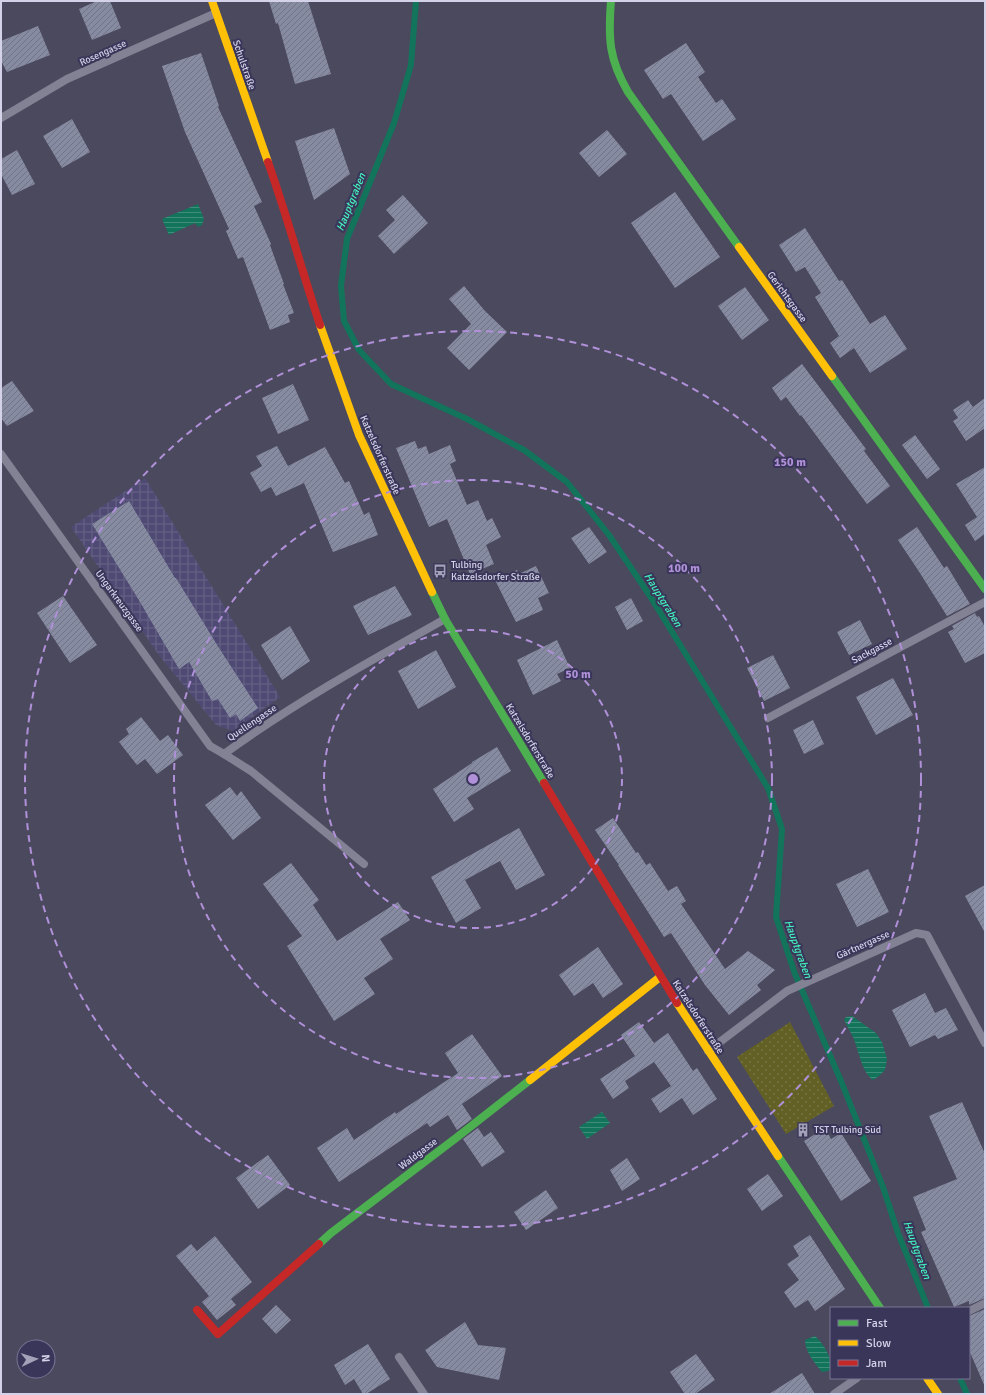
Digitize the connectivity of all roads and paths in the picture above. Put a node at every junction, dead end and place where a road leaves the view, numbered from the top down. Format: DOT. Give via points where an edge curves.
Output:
graph roads {
  1 [pos="212,1"];
  2 [pos="611,1"];
  3 [pos="216,13"];
  4 [pos="1,118"];
  5 [pos="258,136"];
  6 [pos="1,454"];
  7 [pos="985,589"];
  8 [pos="985,602"];
  9 [pos="446,619"];
  10 [pos="768,718"];
  11 [pos="224,754"];
  12 [pos="364,864"];
  13 [pos="660,977"];
  14 [pos="985,1043"];
  15 [pos="708,1051"];
  16 [pos="985,1304"];
  17 [pos="879,1307"];
  18 [pos="197,1310"];
  19 [pos="970,1311"];
  20 [pos="399,1357"];
  21 [pos="856,1379"];
  22 [pos="928,1379"];
  23 [pos="424,1394"];
  24 [pos="834,1394"];
  25 [pos="938,1394"];
  1 -- 3 [label="street, Schulstraße"];
  2 -- 7 [label="street, Gerichtsgasse" via="611,51 617,72 628,92"];
  3 -- 4 [label="street, Rosengasse" via="67,80"];
  3 -- 5 [label="street, Schulstraße"];
  5 -- 9 [label="street, Katzelsdorferstraße" via="282,201 325,341 359,435"];
  6 -- 11 [label="street, Ungarkreuzgasse" via="210,746"];
  8 -- 10 [label="street, Sackgasse"];
  9 -- 11 [label="street, Quellengasse" via="325,687"];
  9 -- 13 [label="street, Katzelsdorferstraße"];
  11 -- 12 [label="street, Quellengasse" via="251,771"];
  13 -- 15 [label="street, Katzelsdorferstraße"];
  13 -- 18 [label="street, Waldgasse" via="456,1138 331,1232 218,1334"];
  14 -- 15 [label="street, Gärtnergasse" via="927,935 916,932 787,991"];
  15 -- 17 [label="street, Katzelsdorferstraße"];
  16 -- 19 [label="street"];
  20 -- 23 [label="street"];
  21 -- 24 [label="street"];
  22 -- 25 [label="street"];
}
